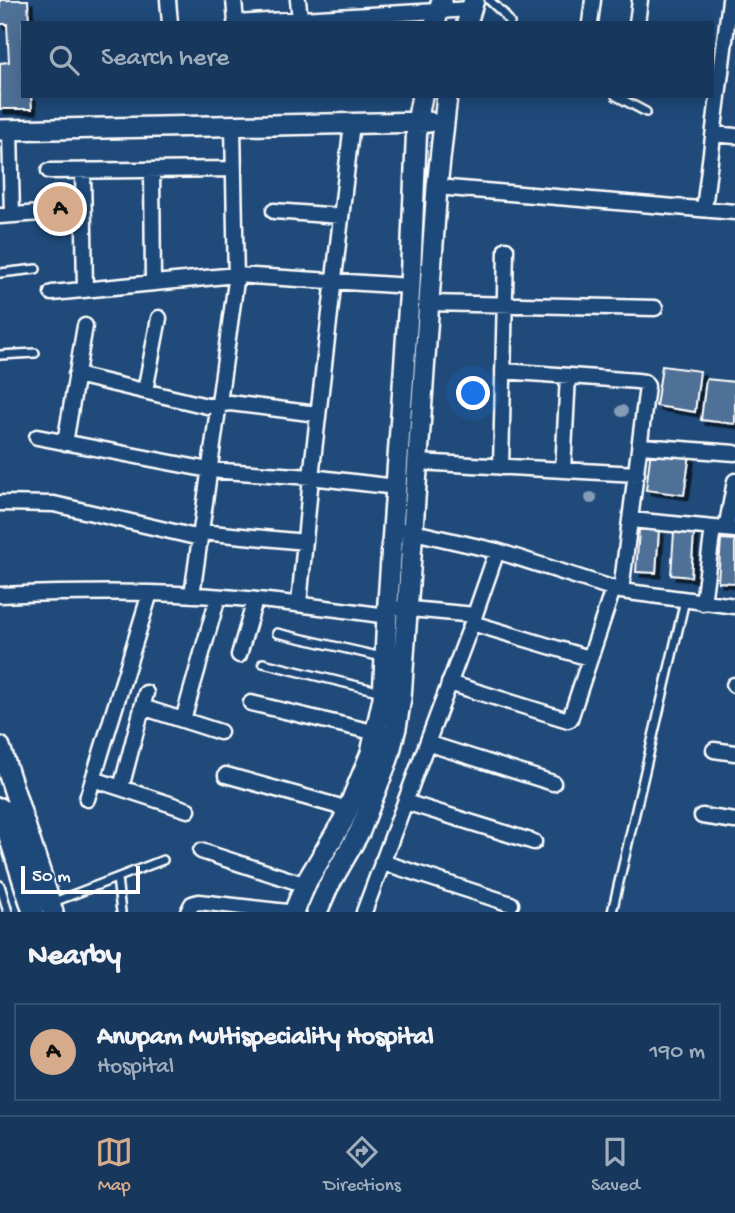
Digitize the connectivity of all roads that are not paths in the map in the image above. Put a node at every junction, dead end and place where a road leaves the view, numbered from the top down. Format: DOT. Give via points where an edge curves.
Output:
graph roads {
  1 [pos="168,0"];
  2 [pos="234,0"];
  3 [pos="298,0"];
  4 [pos="593,0"];
  5 [pos="640,0"];
  6 [pos="730,0"];
  7 [pos="366,8"];
  8 [pos="475,8"];
  9 [pos="439,11"];
  10 [pos="300,19"];
  11 [pos="170,21"];
  12 [pos="236,21"];
  13 [pos="268,21"];
  14 [pos="509,21"];
  15 [pos="590,21"];
  16 [pos="638,21"];
  17 [pos="725,33"];
  18 [pos="422,98"];
  19 [pos="447,98"];
  20 [pos="620,98"];
  21 [pos="646,113"];
  22 [pos="443,121"];
  23 [pos="417,122"];
  24 [pos="352,123"];
  25 [pos="233,126"];
  26 [pos="5,130"];
  27 [pos="714,134"];
  28 [pos="735,136"];
  29 [pos="234,169"];
  30 [pos="152,170"];
  31 [pos="49,171"];
  32 [pos="83,171"];
  33 [pos="437,187"];
  34 [pos="704,209"];
  35 [pos="274,211"];
  36 [pos="735,212"];
  37 [pos="41,213"];
  38 [pos="6,216"];
  39 [pos="340,216"];
  40 [pos="411,243"];
  41 [pos="433,244"];
  42 [pos="506,249"];
  43 [pos="36,269"];
  44 [pos="0,273"];
  45 [pos="236,275"];
  46 [pos="332,281"];
  47 [pos="153,284"];
  48 [pos="410,286"];
  49 [pos="85,290"];
  50 [pos="52,293"];
  51 [pos="429,303"];
  52 [pos="505,305"];
  53 [pos="655,308"];
  54 [pos="159,318"];
  55 [pos="85,326"];
  56 [pos="35,353"];
  57 [pos="0,355"];
  58 [pos="503,371"];
  59 [pos="76,375"];
  60 [pos="568,376"];
  61 [pos="145,391"];
  62 [pos="219,404"];
  63 [pos="317,414"];
  64 [pos="37,437"];
  65 [pos="65,443"];
  66 [pos="641,446"];
  67 [pos="735,453"];
  68 [pos="417,462"];
  69 [pos="501,467"];
  70 [pos="209,470"];
  71 [pos="563,470"];
  72 [pos="637,474"];
  73 [pos="310,477"];
  74 [pos="735,481"];
  75 [pos="396,487"];
  76 [pos="0,503"];
  77 [pos="631,520"];
  78 [pos="403,529"];
  79 [pos="725,529"];
  80 [pos="200,535"];
  81 [pos="305,542"];
  82 [pos="497,551"];
  83 [pos="1,590"];
  84 [pos="617,590"];
  85 [pos="150,593"];
  86 [pos="192,595"];
  87 [pos="218,597"];
  88 [pos="255,600"];
  89 [pos="685,600"];
  90 [pos="703,603"];
  91 [pos="299,604"];
  92 [pos="735,606"];
  93 [pos="394,610"];
  94 [pos="473,619"];
  95 [pos="277,632"];
  96 [pos="239,655"];
  97 [pos="386,658"];
  98 [pos="590,659"];
  99 [pos="263,663"];
  100 [pos="449,683"];
  101 [pos="384,692"];
  102 [pos="251,703"];
  103 [pos="183,720"];
  104 [pos="220,732"];
  105 [pos="377,733"];
  106 [pos="427,743"];
  107 [pos="0,747"];
  108 [pos="714,750"];
  109 [pos="735,753"];
  110 [pos="226,775"];
  111 [pos="93,779"];
  112 [pos="552,783"];
  113 [pos="121,788"];
  114 [pos="87,799"];
  115 [pos="405,802"];
  116 [pos="0,808"];
  117 [pos="348,808"];
  118 [pos="188,810"];
  119 [pos="702,816"];
  120 [pos="735,821"];
  121 [pos="534,842"];
  122 [pos="201,851"];
  123 [pos="163,860"];
  124 [pos="383,862"];
  125 [pos="117,878"];
  126 [pos="0,885"];
  127 [pos="306,885"];
  128 [pos="511,904"];
  129 [pos="46,909"];
  130 [pos="8,912"];
  131 [pos="121,912"];
  132 [pos="188,912"];
  133 [pos="287,912"];
  134 [pos="294,912"];
  135 [pos="317,912"];
  136 [pos="364,912"];
  137 [pos="612,912"];
  1 -- 11 [label="street"];
  2 -- 12 [label="street"];
  3 -- 10 [label="street"];
  4 -- 15 [label="street"];
  5 -- 16 [label="street"];
  6 -- 17 [label="street"];
  7 -- 9 [label="street"];
  7 -- 10 [label="street"];
  8 -- 9 [label="street"];
  8 -- 14 [label="lane" via="503,13"];
  10 -- 13 [label="street"];
  17 -- 27 [label="street"];
  18 -- 23 [label="street"];
  19 -- 22 [label="street"];
  20 -- 21 [label="lane"];
  22 -- 23 [label="street"];
  22 -- 33 [label="street"];
  23 -- 24 [label="street"];
  23 -- 40 [label="street"];
  24 -- 25 [label="street"];
  24 -- 39 [label="street"];
  25 -- 26 [label="street"];
  25 -- 29 [label="street"];
  26 -- 38 [label="street"];
  27 -- 28 [label="street"];
  27 -- 34 [label="street"];
  29 -- 30 [label="street"];
  29 -- 45 [label="street"];
  30 -- 32 [label="street"];
  30 -- 47 [label="street"];
  31 -- 32 [label="street"];
  32 -- 49 [label="street"];
  33 -- 34 [label="street"];
  33 -- 41 [label="street"];
  34 -- 36 [label="street"];
  35 -- 39 [label="street"];
  37 -- 38 [label="street"];
  39 -- 46 [label="street"];
  40 -- 41 [label="street"];
  40 -- 48 [label="street"];
  41 -- 51 [label="street"];
  42 -- 52 [label="street"];
  43 -- 44 [label="lane"];
  45 -- 46 [label="street"];
  45 -- 47 [label="street"];
  45 -- 62 [label="street"];
  46 -- 48 [label="street"];
  46 -- 63 [label="street"];
  47 -- 49 [label="street"];
  48 -- 75 [label="street"];
  49 -- 50 [label="street"];
  51 -- 52 [label="street"];
  51 -- 68 [label="street"];
  52 -- 53 [label="street"];
  52 -- 58 [label="street"];
  54 -- 61 [label="street"];
  55 -- 59 [label="street"];
  56 -- 57 [label="lane"];
  58 -- 60 [label="street"];
  58 -- 69 [label="street"];
  59 -- 61 [label="street"];
  59 -- 65 [label="street"];
  60 -- 66 [label="street" via="644,382 648,392"];
  60 -- 71 [label="street"];
  61 -- 62 [label="street" via="206,406"];
  62 -- 63 [label="street"];
  62 -- 70 [label="street"];
  63 -- 73 [label="street"];
  64 -- 65 [label="street"];
  65 -- 70 [label="street"];
  66 -- 67 [label="street"];
  66 -- 72 [label="street"];
  68 -- 69 [label="street"];
  68 -- 78 [label="street"];
  69 -- 71 [label="street"];
  70 -- 73 [label="street"];
  70 -- 80 [label="street"];
  71 -- 72 [label="street"];
  72 -- 77 [label="street"];
  73 -- 75 [label="street"];
  73 -- 81 [label="street"];
  74 -- 79 [label="street"];
  75 -- 78 [label="street"];
  76 -- 80 [label="street" via="54,504"];
  77 -- 79 [label="street"];
  77 -- 84 [label="street"];
  78 -- 82 [label="street"];
  78 -- 93 [label="street"];
  79 -- 90 [label="street"];
  80 -- 81 [label="street"];
  80 -- 86 [label="street"];
  81 -- 91 [label="street"];
  82 -- 84 [label="street"];
  82 -- 94 [label="street"];
  83 -- 85 [label="street"];
  84 -- 89 [label="street"];
  84 -- 98 [label="street"];
  85 -- 86 [label="street"];
  85 -- 111 [label="street"];
  86 -- 87 [label="street"];
  87 -- 88 [label="street"];
  87 -- 103 [label="street"];
  88 -- 91 [label="street"];
  88 -- 96 [label="street"];
  89 -- 90 [label="street"];
  89 -- 137 [label="lane"];
  90 -- 92 [label="street"];
  91 -- 93 [label="street"];
  93 -- 94 [label="street"];
  93 -- 97 [label="street"];
  93 -- 135 [label="street" via="401,698 396,728 360,831"];
  94 -- 98 [label="street"];
  94 -- 100 [label="street"];
  95 -- 97 [label="lane"];
  97 -- 101 [label="street"];
  98 -- 100 [label="street" via="568,720"];
  99 -- 101 [label="lane"];
  100 -- 106 [label="street"];
  101 -- 105 [label="street"];
  102 -- 105 [label="street"];
  103 -- 104 [label="street"];
  103 -- 113 [label="street" via="144,700"];
  105 -- 117 [label="street"];
  106 -- 112 [label="street"];
  106 -- 115 [label="street"];
  107 -- 129 [label="street"];
  108 -- 109 [label="street"];
  110 -- 117 [label="street"];
  111 -- 113 [label="street"];
  111 -- 114 [label="street"];
  113 -- 118 [label="street"];
  115 -- 121 [label="street"];
  115 -- 124 [label="street"];
  116 -- 129 [label="street"];
  117 -- 127 [label="street"];
  119 -- 120 [label="street"];
  122 -- 127 [label="street"];
  123 -- 125 [label="lane"];
  124 -- 128 [label="street"];
  124 -- 136 [label="street"];
  125 -- 129 [label="lane"];
  125 -- 131 [label="lane"];
  126 -- 130 [label="lane"];
  127 -- 134 [label="street"];
  132 -- 133 [label="street" via="199,902"];
}
